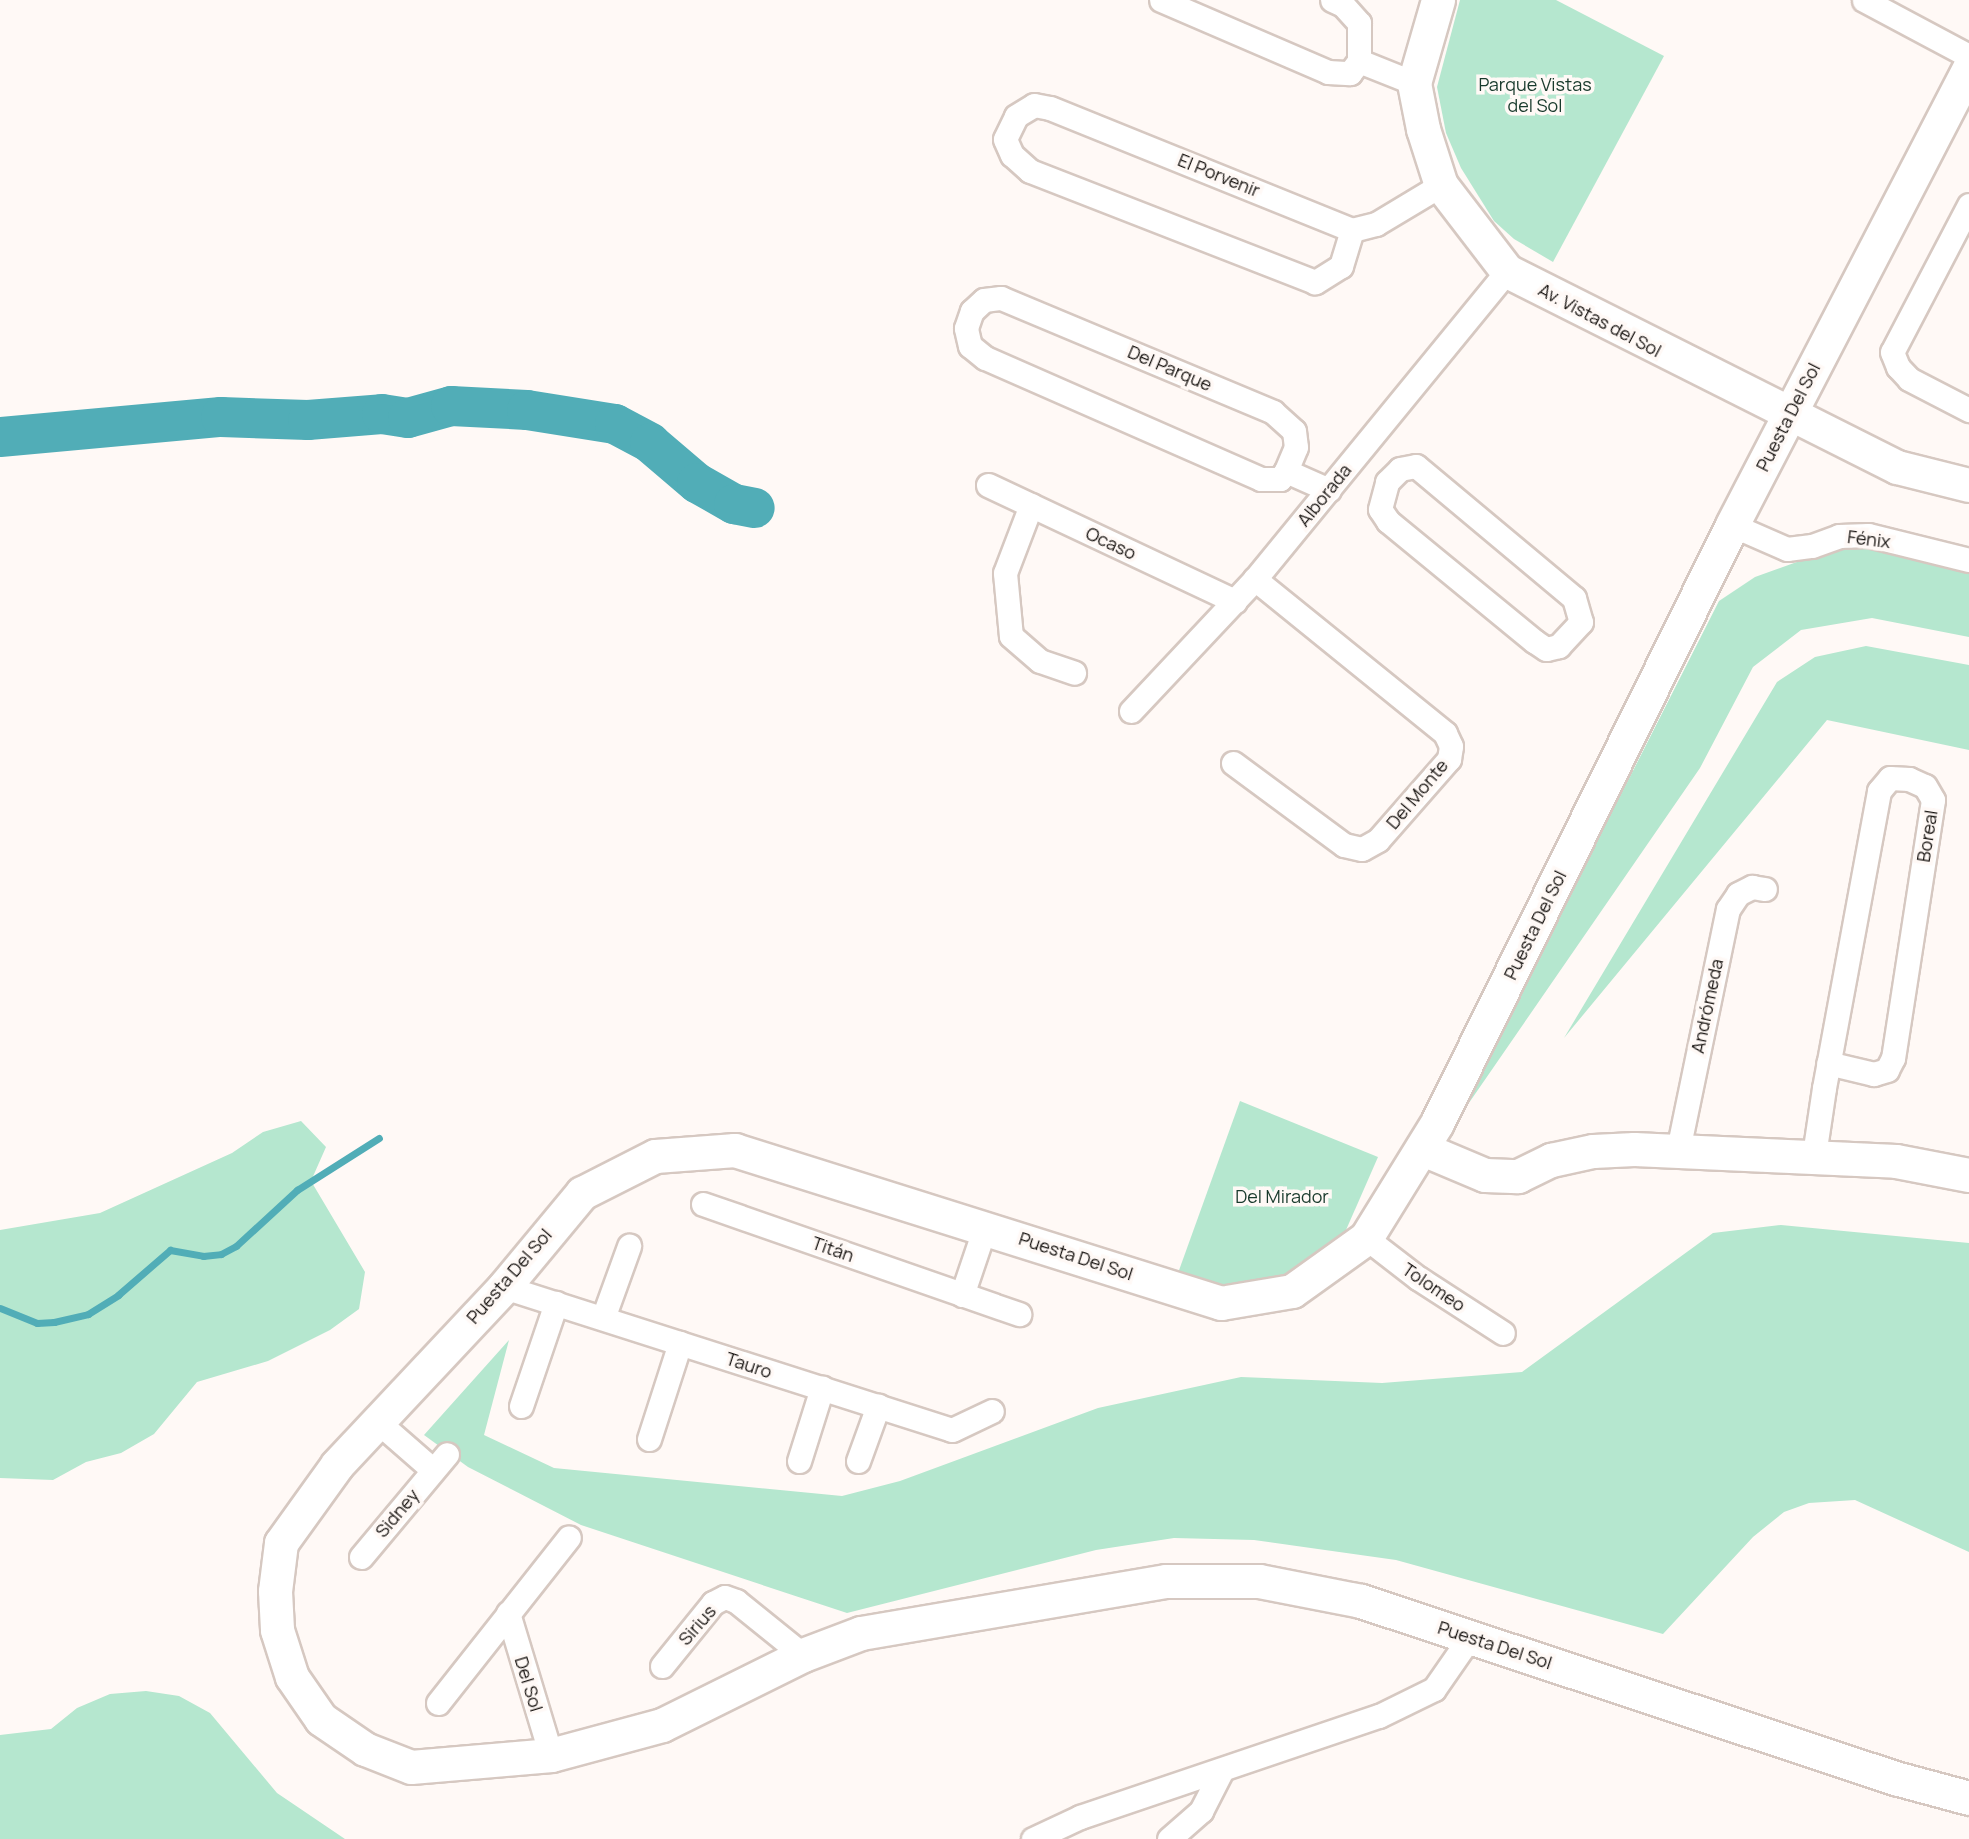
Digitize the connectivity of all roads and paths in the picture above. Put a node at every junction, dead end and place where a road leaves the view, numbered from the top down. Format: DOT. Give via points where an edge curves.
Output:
graph roads {
  1 [pos="1161,0"];
  2 [pos="1332,0"];
  3 [pos="1438,0"];
  4 [pos="1864,0"];
  5 [pos="1890,6"];
  6 [pos="1969,55"];
  7 [pos="1359,61"];
  8 [pos="1414,83"];
  9 [pos="1965,85"];
  10 [pos="1441,185"];
  11 [pos="1969,205"];
  12 [pos="1352,230"];
  13 [pos="1507,271"];
  14 [pos="1969,410"];
  15 [pos="1788,415"];
  16 [pos="1356,456"];
  17 [pos="1286,471"];
  18 [pos="1387,482"];
  19 [pos="988,485"];
  20 [pos="1969,485"];
  21 [pos="1329,490"];
  22 [pos="1031,505"];
  23 [pos="1732,525"];
  24 [pos="1969,560"];
  25 [pos="1255,579"];
  26 [pos="1235,601"];
  27 [pos="1074,673"];
  28 [pos="1130,711"];
  29 [pos="1233,763"];
  30 [pos="1765,889"];
  31 [pos="1828,1063"];
  32 [pos="1423,1149"];
  33 [pos="1678,1150"];
  34 [pos="1814,1155"];
  35 [pos="1969,1175"];
  36 [pos="703,1204"];
  37 [pos="985,1227"];
  38 [pos="1366,1238"];
  39 [pos="629,1246"];
  40 [pos="504,1287"];
  41 [pos="962,1294"];
  42 [pos="556,1303"];
  43 [pos="1019,1314"];
  44 [pos="603,1318"];
  45 [pos="1503,1334"];
  46 [pos="680,1343"];
  47 [pos="822,1388"];
  48 [pos="521,1406"];
  49 [pos="878,1406"];
  50 [pos="992,1411"];
  51 [pos="378,1422"];
  52 [pos="649,1438"];
  53 [pos="799,1461"];
  54 [pos="858,1461"];
  55 [pos="569,1536"];
  56 [pos="361,1556"];
  57 [pos="508,1614"];
  58 [pos="1470,1637"];
  59 [pos="803,1655"];
  60 [pos="662,1666"];
  61 [pos="438,1703"];
  62 [pos="551,1755"];
  63 [pos="1222,1770"];
  64 [pos="1969,1798"];
  65 [pos="1033,1839"];
  66 [pos="1169,1839"];
  1 -- 7 [label="street" via="1328,72 1350,73"];
  2 -- 7 [label="street" via="1359,23"];
  3 -- 8 [label="street"];
  4 -- 5 [label="street"];
  5 -- 6 [label="street"];
  7 -- 8 [label="street"];
  8 -- 10 [label="street, Av. Vistas del Sol"];
  9 -- 15 [label="street, Puesta Del Sol"];
  10 -- 12 [label="street" via="1376,224"];
  10 -- 13 [label="street, Av. Vistas del Sol"];
  11 -- 14 [label="street" via="1892,352 1909,379"];
  12 -- 12 [label="street, El Porvenir" via="1050,108 1034,105 1016,116 1005,139 1012,155 1030,171 1315,282 1340,266"];
  13 -- 15 [label="street, Av. Vistas del Sol"];
  13 -- 16 [label="street, Alborada"];
  15 -- 20 [label="street, Av. Vistas del Sol" via="1897,467"];
  15 -- 23 [label="street, Puesta Del Sol"];
  16 -- 18 [label="street"];
  16 -- 21 [label="street, Alborada"];
  17 -- 17 [label="street, Del Parque" via="1280,479 1261,479 985,358 970,346 965,328 972,311 984,300 1001,298 1273,412 1294,431 1296,447"];
  17 -- 21 [label="street"];
  18 -- 18 [label="street" via="1380,509 1388,521 1546,649 1559,646 1581,622 1574,598 1430,474 1416,466 1400,469"];
  19 -- 22 [label="street, Ocaso"];
  21 -- 25 [label="street, Alborada"];
  22 -- 26 [label="street, Ocaso"];
  22 -- 27 [label="street" via="1005,573 1011,636 1040,661"];
  23 -- 24 [label="street, Fénix" via="1787,549 1839,536 1868,535"];
  23 -- 32 [label="street, Puesta Del Sol"];
  25 -- 26 [label="street, Alborada"];
  25 -- 29 [label="street, Del Monte" via="1446,733 1451,746 1449,759 1432,779 1378,840 1362,849 1344,845"];
  26 -- 28 [label="street, Alborada"];
  30 -- 33 [label="street, Andrómeda" via="1752,887 1738,894 1728,909"];
  31 -- 31 [label="street, Boreal" via="1879,791 1890,778 1909,779 1925,786 1933,800 1893,1058 1887,1070 1874,1074"];
  31 -- 34 [label="street, Boreal"];
  32 -- 33 [label="street" via="1485,1175 1517,1176 1551,1160 1593,1150"];
  32 -- 38 [label="street, Puesta Del Sol"];
  33 -- 34 [label="street"];
  34 -- 35 [label="street" via="1895,1161"];
  36 -- 41 [label="street, Titán"];
  37 -- 38 [label="street, Puesta Del Sol" via="1221,1303 1292,1291"];
  37 -- 40 [label="street, Puesta Del Sol" via="735,1150 655,1156 582,1193"];
  37 -- 41 [label="street"];
  38 -- 45 [label="street, Tolomeo"];
  39 -- 44 [label="street"];
  40 -- 42 [label="street, Tauro"];
  40 -- 51 [label="street, Puesta Del Sol"];
  41 -- 43 [label="street, Titán"];
  42 -- 44 [label="street, Tauro"];
  42 -- 48 [label="street"];
  44 -- 46 [label="street, Tauro"];
  46 -- 47 [label="street, Tauro"];
  46 -- 52 [label="street"];
  47 -- 49 [label="street, Tauro"];
  47 -- 53 [label="street"];
  49 -- 50 [label="street, Tauro" via="952,1430"];
  49 -- 54 [label="street"];
  51 -- 56 [label="street, Sidney" via="440,1462"];
  51 -- 62 [label="street, Puesta Del Sol" via="337,1465 281,1543 275,1591 277,1630 292,1677 321,1719 365,1749 411,1766"];
  55 -- 57 [label="street"];
  57 -- 61 [label="street"];
  57 -- 62 [label="street, Del Sol"];
  58 -- 59 [label="street, Puesta Del Sol" via="1362,1601 1259,1581 1166,1581 861,1633"];
  58 -- 63 [label="street" via="1434,1689 1379,1716"];
  58 -- 64 [label="street, Puesta Del Sol" via="1895,1778"];
  59 -- 60 [label="street, Sirius" via="725,1597 713,1603"];
  59 -- 62 [label="street, Puesta Del Sol" via="662,1725"];
  63 -- 65 [label="street" via="1080,1817"];
  63 -- 66 [label="street" via="1201,1811"];
}
